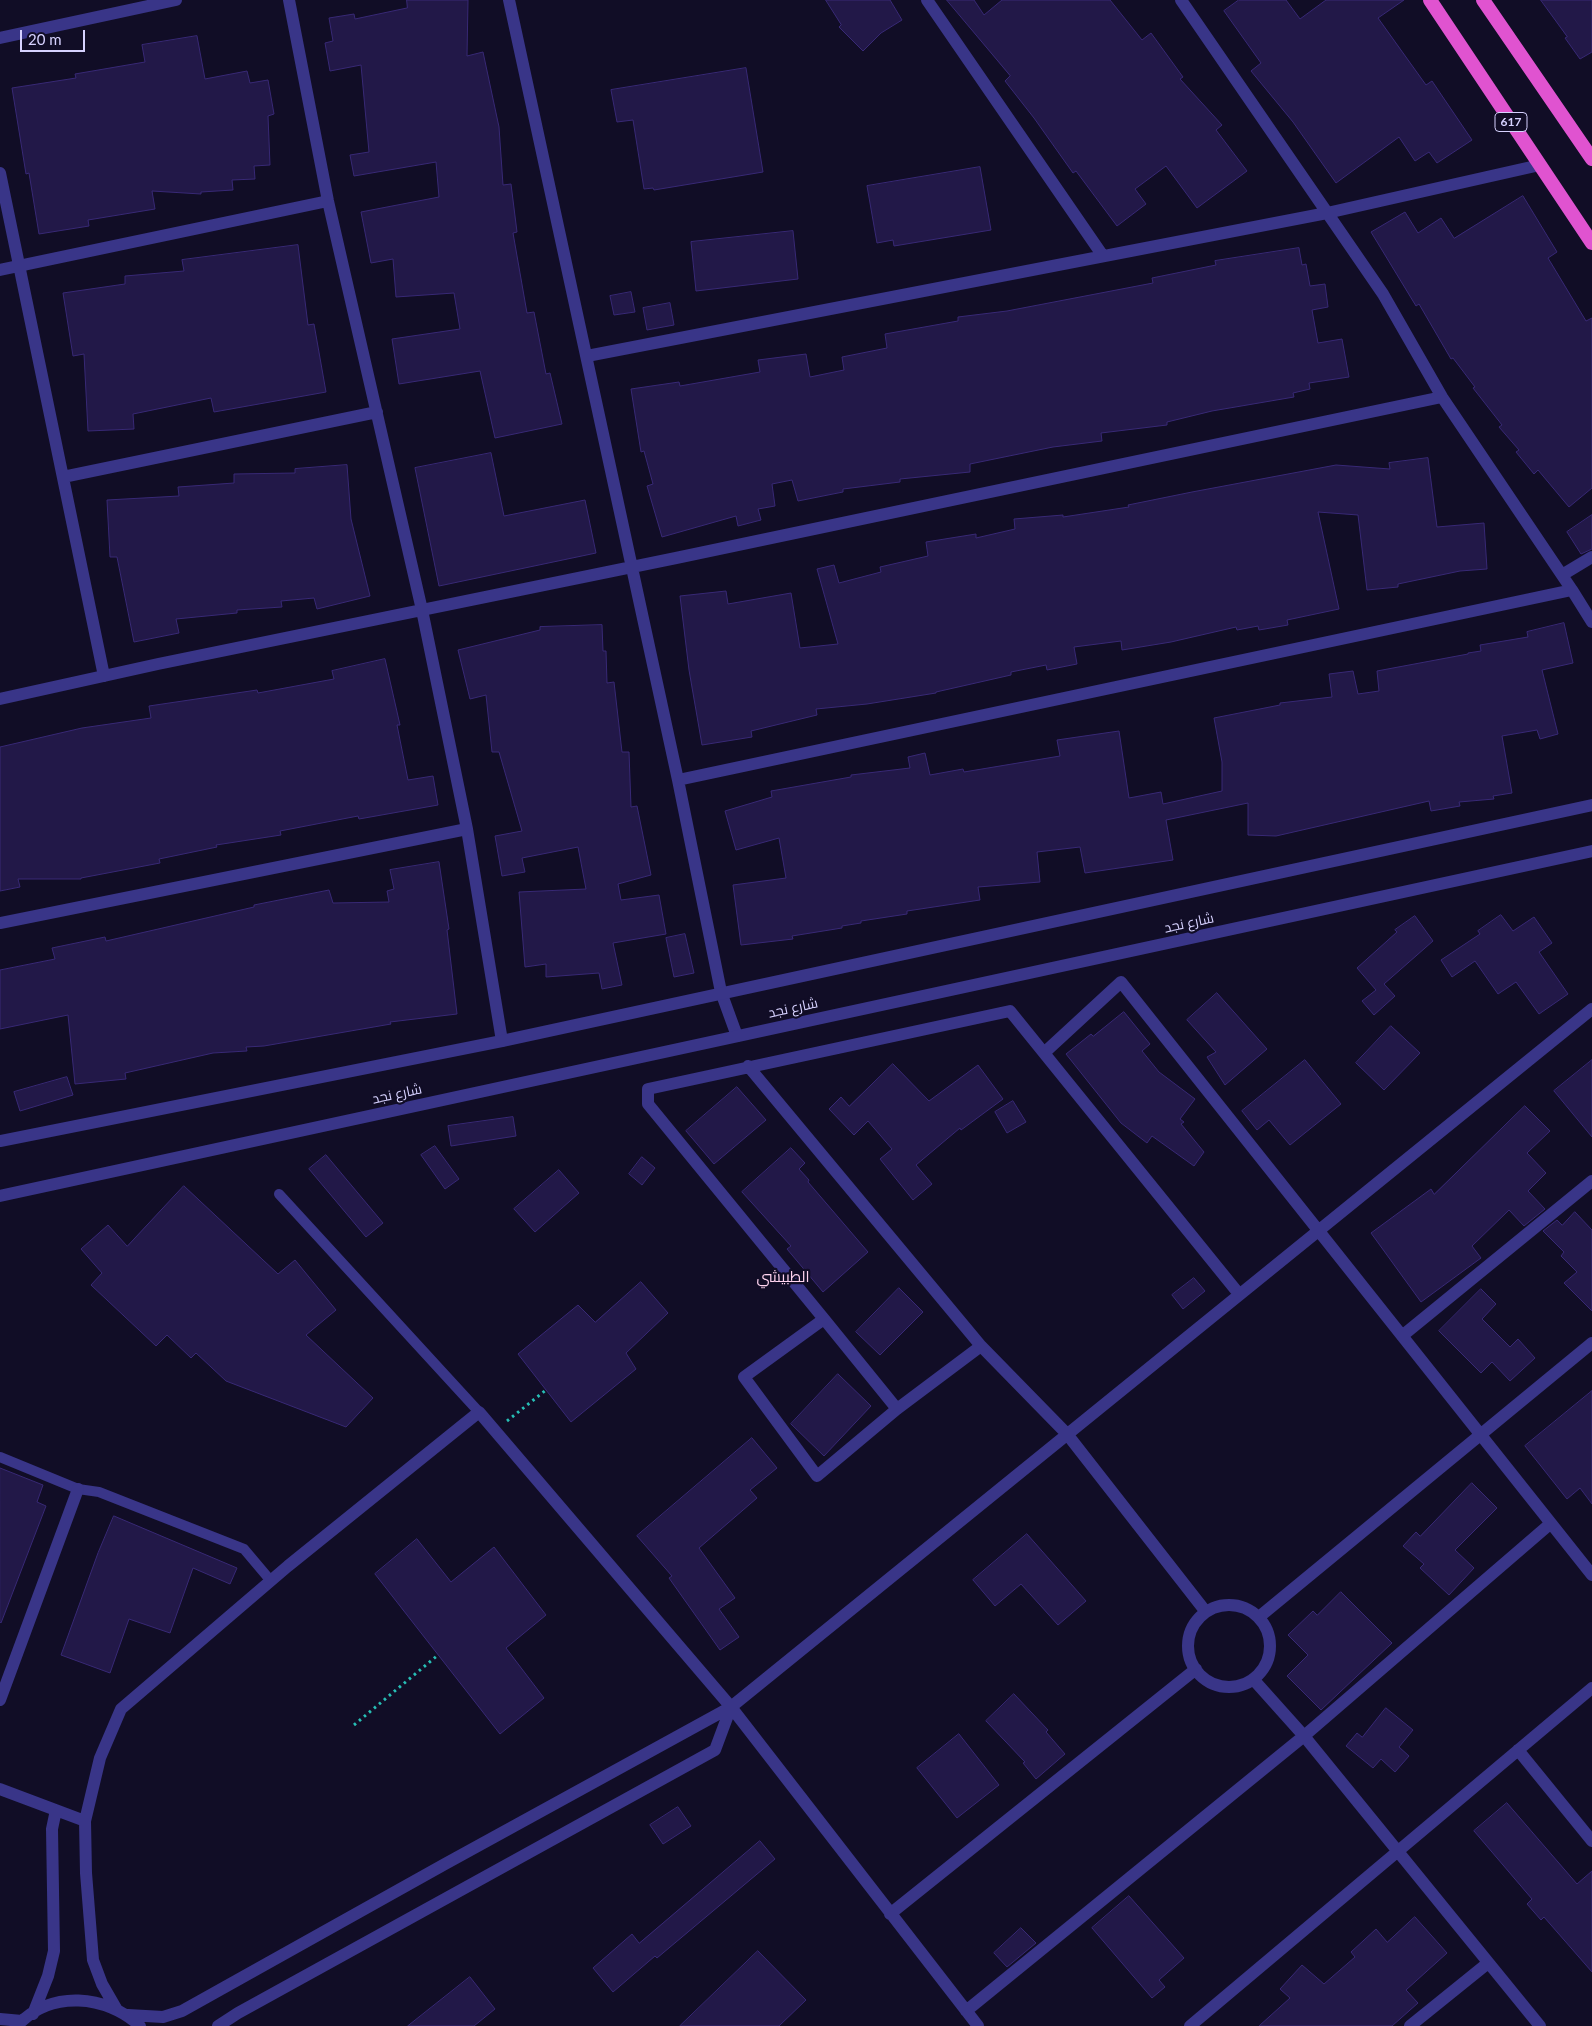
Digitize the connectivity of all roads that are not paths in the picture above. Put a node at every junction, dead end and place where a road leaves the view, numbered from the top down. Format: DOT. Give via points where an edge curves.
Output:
graph roads {
  1 [pos="176,0"];
  2 [pos="289,0"];
  3 [pos="510,0"];
  4 [pos="926,0"];
  5 [pos="1181,0"];
  6 [pos="1430,0"];
  7 [pos="1483,0"];
  8 [pos="0,38"];
  9 [pos="1592,159"];
  10 [pos="1540,166"];
  11 [pos="0,173"];
  12 [pos="328,201"];
  13 [pos="1327,212"];
  14 [pos="1592,243"];
  15 [pos="1103,256"];
  16 [pos="20,266"];
  17 [pos="0,270"];
  18 [pos="587,356"];
  19 [pos="1442,397"];
  20 [pos="376,412"];
  21 [pos="63,477"];
  22 [pos="1592,557"];
  23 [pos="631,568"];
  24 [pos="1562,575"];
  25 [pos="1572,590"];
  26 [pos="422,610"];
  27 [pos="1592,622"];
  28 [pos="104,676"];
  29 [pos="0,699"];
  30 [pos="678,780"];
  31 [pos="1592,805"];
  32 [pos="467,829"];
  33 [pos="1592,850"];
  34 [pos="0,923"];
  35 [pos="721,992"];
  36 [pos="1592,1009"];
  37 [pos="737,1036"];
  38 [pos="502,1041"];
  39 [pos="1044,1053"];
  40 [pos="748,1066"];
  41 [pos="0,1141"];
  42 [pos="1592,1181"];
  43 [pos="279,1194"];
  44 [pos="0,1196"];
  45 [pos="1318,1230"];
  46 [pos="1239,1294"];
  47 [pos="824,1319"];
  48 [pos="1402,1336"];
  49 [pos="1592,1343"];
  50 [pos="981,1346"];
  51 [pos="897,1408"];
  52 [pos="479,1412"];
  53 [pos="1067,1434"];
  54 [pos="1480,1435"];
  55 [pos="0,1457"];
  56 [pos="78,1489"];
  57 [pos="1550,1524"];
  58 [pos="1592,1575"];
  59 [pos="271,1581"];
  60 [pos="1206,1612"];
  61 [pos="1259,1617"];
  62 [pos="1196,1669"];
  63 [pos="1253,1678"];
  64 [pos="1592,1688"];
  65 [pos="0,1700"];
  66 [pos="731,1707"];
  67 [pos="1304,1736"];
  68 [pos="1518,1750"];
  69 [pos="0,1789"];
  70 [pos="56,1810"];
  71 [pos="85,1821"];
  72 [pos="1592,1841"];
  73 [pos="1397,1851"];
  74 [pos="890,1914"];
  75 [pos="1488,1963"];
  76 [pos="966,2011"];
  77 [pos="123,2012"];
  78 [pos="0,2019"];
  79 [pos="24,2020"];
  80 [pos="140,2026"];
  81 [pos="218,2026"];
  82 [pos="978,2026"];
  83 [pos="1190,2026"];
  84 [pos="1410,2026"];
  85 [pos="1540,2026"];
  1 -- 8 [label="street"];
  2 -- 12 [label="street"];
  3 -- 18 [label="street"];
  4 -- 15 [label="street"];
  5 -- 13 [label="street"];
  6 -- 10 [label="highway, 617"];
  7 -- 9 [label="highway"];
  10 -- 13 [label="street"];
  10 -- 14 [label="highway, 617"];
  11 -- 16 [label="street"];
  12 -- 16 [label="street"];
  12 -- 20 [label="street"];
  13 -- 15 [label="street"];
  13 -- 19 [label="street" via="1383,294"];
  15 -- 18 [label="street"];
  16 -- 17 [label="street"];
  16 -- 21 [label="street"];
  18 -- 23 [label="street"];
  19 -- 23 [label="street"];
  19 -- 24 [label="street"];
  20 -- 21 [label="street"];
  20 -- 26 [label="street"];
  21 -- 28 [label="street"];
  22 -- 24 [label="street"];
  23 -- 26 [label="street"];
  23 -- 30 [label="street"];
  24 -- 25 [label="street"];
  25 -- 27 [label="street"];
  25 -- 30 [label="street"];
  26 -- 28 [label="street"];
  26 -- 32 [label="street"];
  28 -- 29 [label="street"];
  30 -- 35 [label="street"];
  31 -- 35 [label="street"];
  32 -- 34 [label="street"];
  32 -- 38 [label="street"];
  33 -- 37 [label="street, شارع نجد"];
  35 -- 37 [label="street"];
  35 -- 38 [label="street"];
  36 -- 45 [label="street"];
  37 -- 44 [label="street, شارع نجد"];
  38 -- 41 [label="street"];
  39 -- 40 [label="street" via="1010,1011"];
  39 -- 45 [label="street" via="1121,982"];
  39 -- 46 [label="street"];
  40 -- 47 [label="street" via="648,1089 648,1104"];
  40 -- 50 [label="street"];
  42 -- 48 [label="street"];
  43 -- 52 [label="lane"];
  45 -- 46 [label="street"];
  45 -- 48 [label="street"];
  46 -- 53 [label="street"];
  47 -- 51 [label="street"];
  47 -- 51 [label="street" via="744,1377 817,1476"];
  48 -- 54 [label="street"];
  49 -- 54 [label="street"];
  50 -- 51 [label="street"];
  50 -- 53 [label="street"];
  52 -- 59 [label="street"];
  52 -- 66 [label="street"];
  53 -- 60 [label="street"];
  53 -- 66 [label="street"];
  54 -- 57 [label="street"];
  54 -- 61 [label="street"];
  55 -- 56 [label="lane"];
  56 -- 59 [label="lane" via="99,1492 244,1549"];
  56 -- 65 [label="street"];
  57 -- 58 [label="street"];
  57 -- 67 [label="street"];
  59 -- 71 [label="street" via="121,1709 100,1758"];
  60 -- 61 [label="street" via="1227,1605 1250,1610"];
  60 -- 62 [label="street" via="1194,1625 1189,1642 1189,1653"];
  61 -- 63 [label="street" via="1270,1638 1270,1649 1268,1661"];
  62 -- 63 [label="street" via="1209,1681 1220,1685 1243,1684"];
  62 -- 74 [label="street"];
  63 -- 67 [label="street"];
  64 -- 68 [label="street"];
  66 -- 74 [label="street"];
  66 -- 77 [label="street" via="182,2011 163,2017"];
  66 -- 81 [label="street" via="715,1750"];
  67 -- 73 [label="street"];
  67 -- 76 [label="street"];
  68 -- 72 [label="street"];
  68 -- 73 [label="street"];
  69 -- 70 [label="street"];
  70 -- 71 [label="street"];
  70 -- 79 [label="street" via="52,1829 54,1951 48,1976"];
  71 -- 77 [label="street" via="94,1960 102,1984"];
  73 -- 75 [label="street"];
  73 -- 83 [label="street"];
  74 -- 76 [label="street"];
  75 -- 84 [label="street"];
  75 -- 85 [label="street"];
  76 -- 82 [label="street"];
  77 -- 79 [label="street" via="102,2003 74,2000 46,2006"];
  77 -- 80 [label="street"];
  78 -- 79 [label="street"];
}
